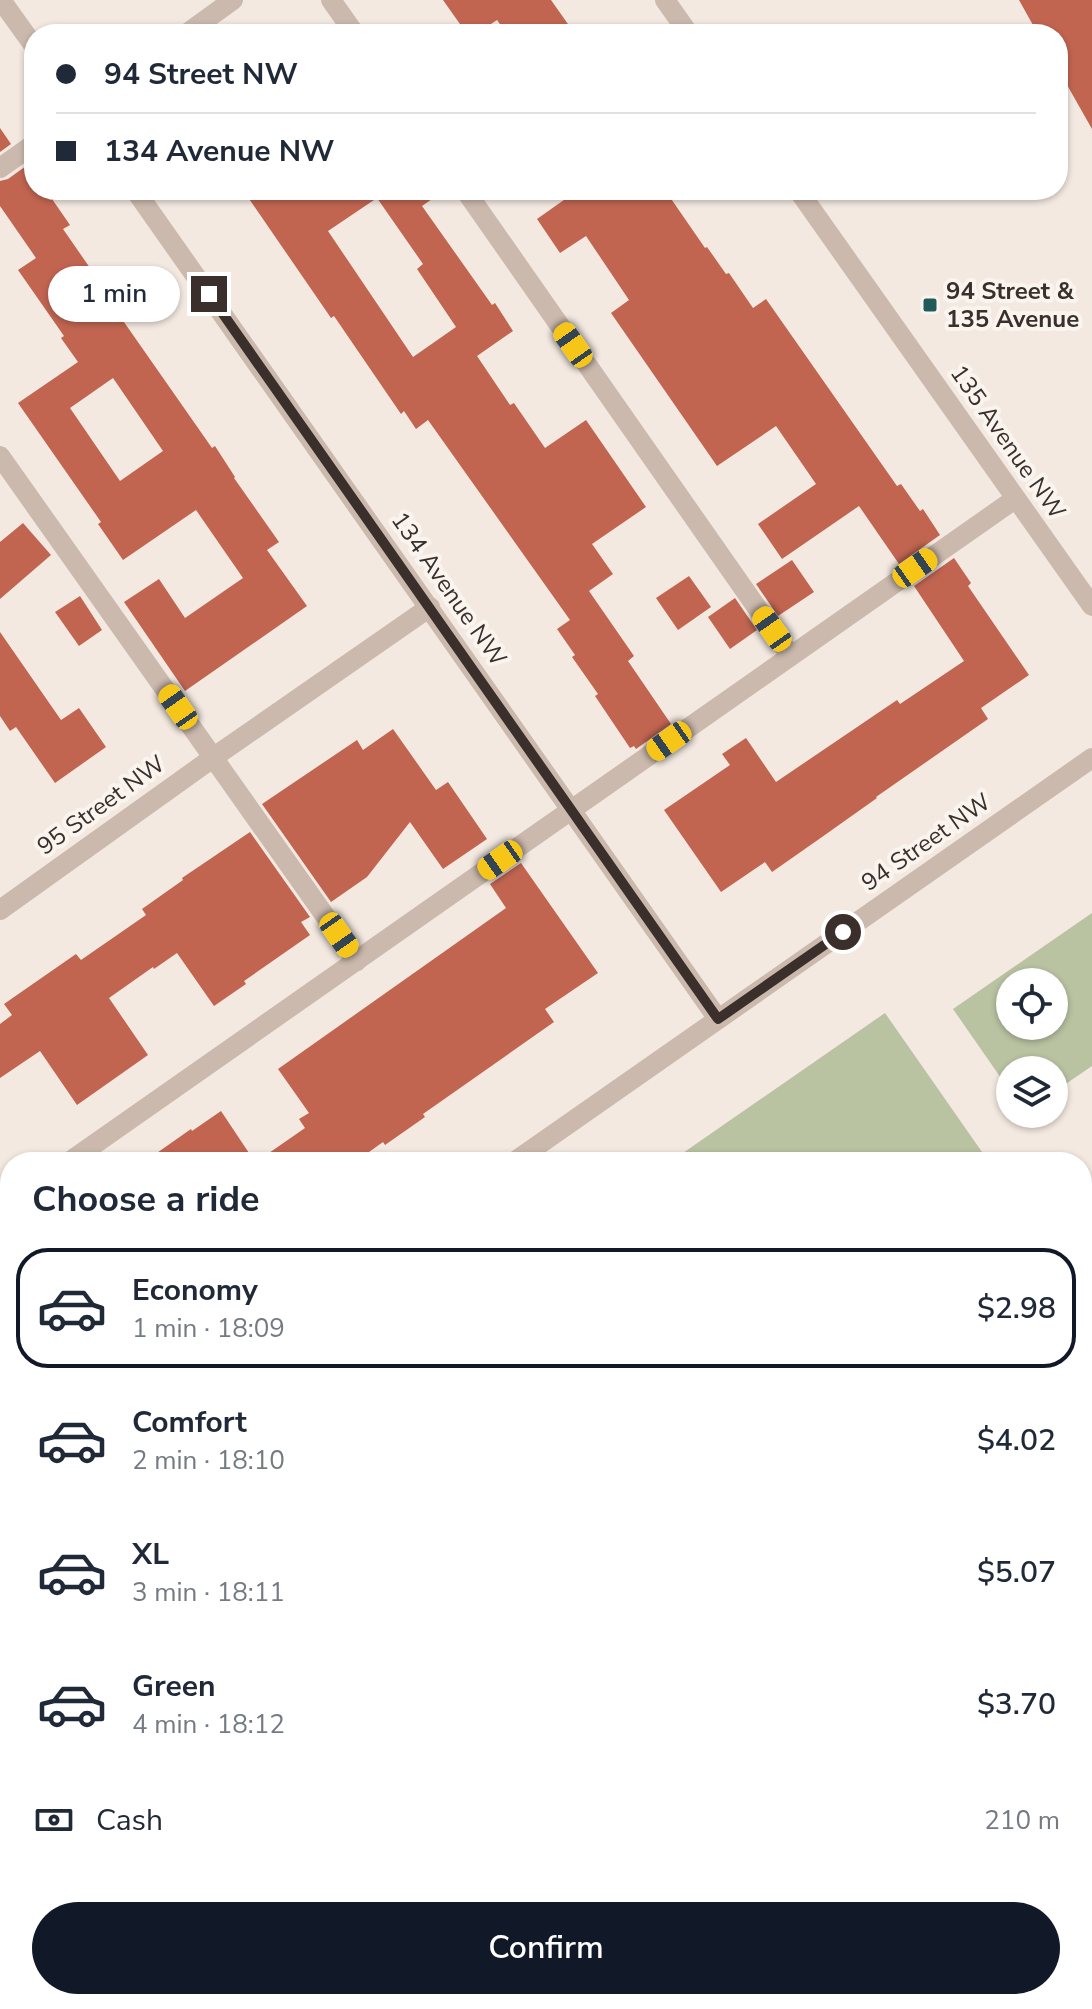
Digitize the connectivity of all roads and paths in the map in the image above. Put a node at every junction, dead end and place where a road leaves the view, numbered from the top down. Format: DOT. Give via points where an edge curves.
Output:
graph roads {
  1 [pos="1,0"];
  2 [pos="233,0"];
  3 [pos="331,0"];
  4 [pos="665,0"];
  5 [pos="200,24"];
  6 [pos="348,24"];
  7 [pos="682,24"];
  8 [pos="24,32"];
  9 [pos="24,151"];
  10 [pos="0,168"];
  11 [pos="142,200"];
  12 [pos="472,200"];
  13 [pos="805,200"];
  14 [pos="0,456"];
  15 [pos="1015,499"];
  16 [pos="1092,606"];
  17 [pos="430,607"];
  18 [pos="790,655"];
  19 [pos="214,757"];
  20 [pos="1092,758"];
  21 [pos="572,810"];
  22 [pos="3,901"];
  23 [pos="357,961"];
  24 [pos="718,1019"];
  25 [pos="83,1152"];
  26 [pos="528,1152"];
  1 -- 8 [label="street"];
  2 -- 5 [label="street"];
  3 -- 6 [label="street"];
  4 -- 7 [label="street"];
  9 -- 10 [label="street"];
  11 -- 17 [label="street, 134 Avenue NW"];
  12 -- 18 [label="street"];
  13 -- 15 [label="street, 135 Avenue NW"];
  14 -- 19 [label="street"];
  15 -- 16 [label="street, 135 Avenue NW"];
  15 -- 18 [label="street"];
  17 -- 19 [label="street, 95 Street NW"];
  17 -- 21 [label="street, 134 Avenue NW"];
  18 -- 21 [label="street"];
  19 -- 22 [label="street, 95 Street NW"];
  19 -- 23 [label="street"];
  20 -- 24 [label="street, 94 Street NW"];
  21 -- 23 [label="street"];
  21 -- 24 [label="street, 134 Avenue NW"];
  23 -- 25 [label="street"];
  24 -- 26 [label="street, 94 Street NW"];
}
